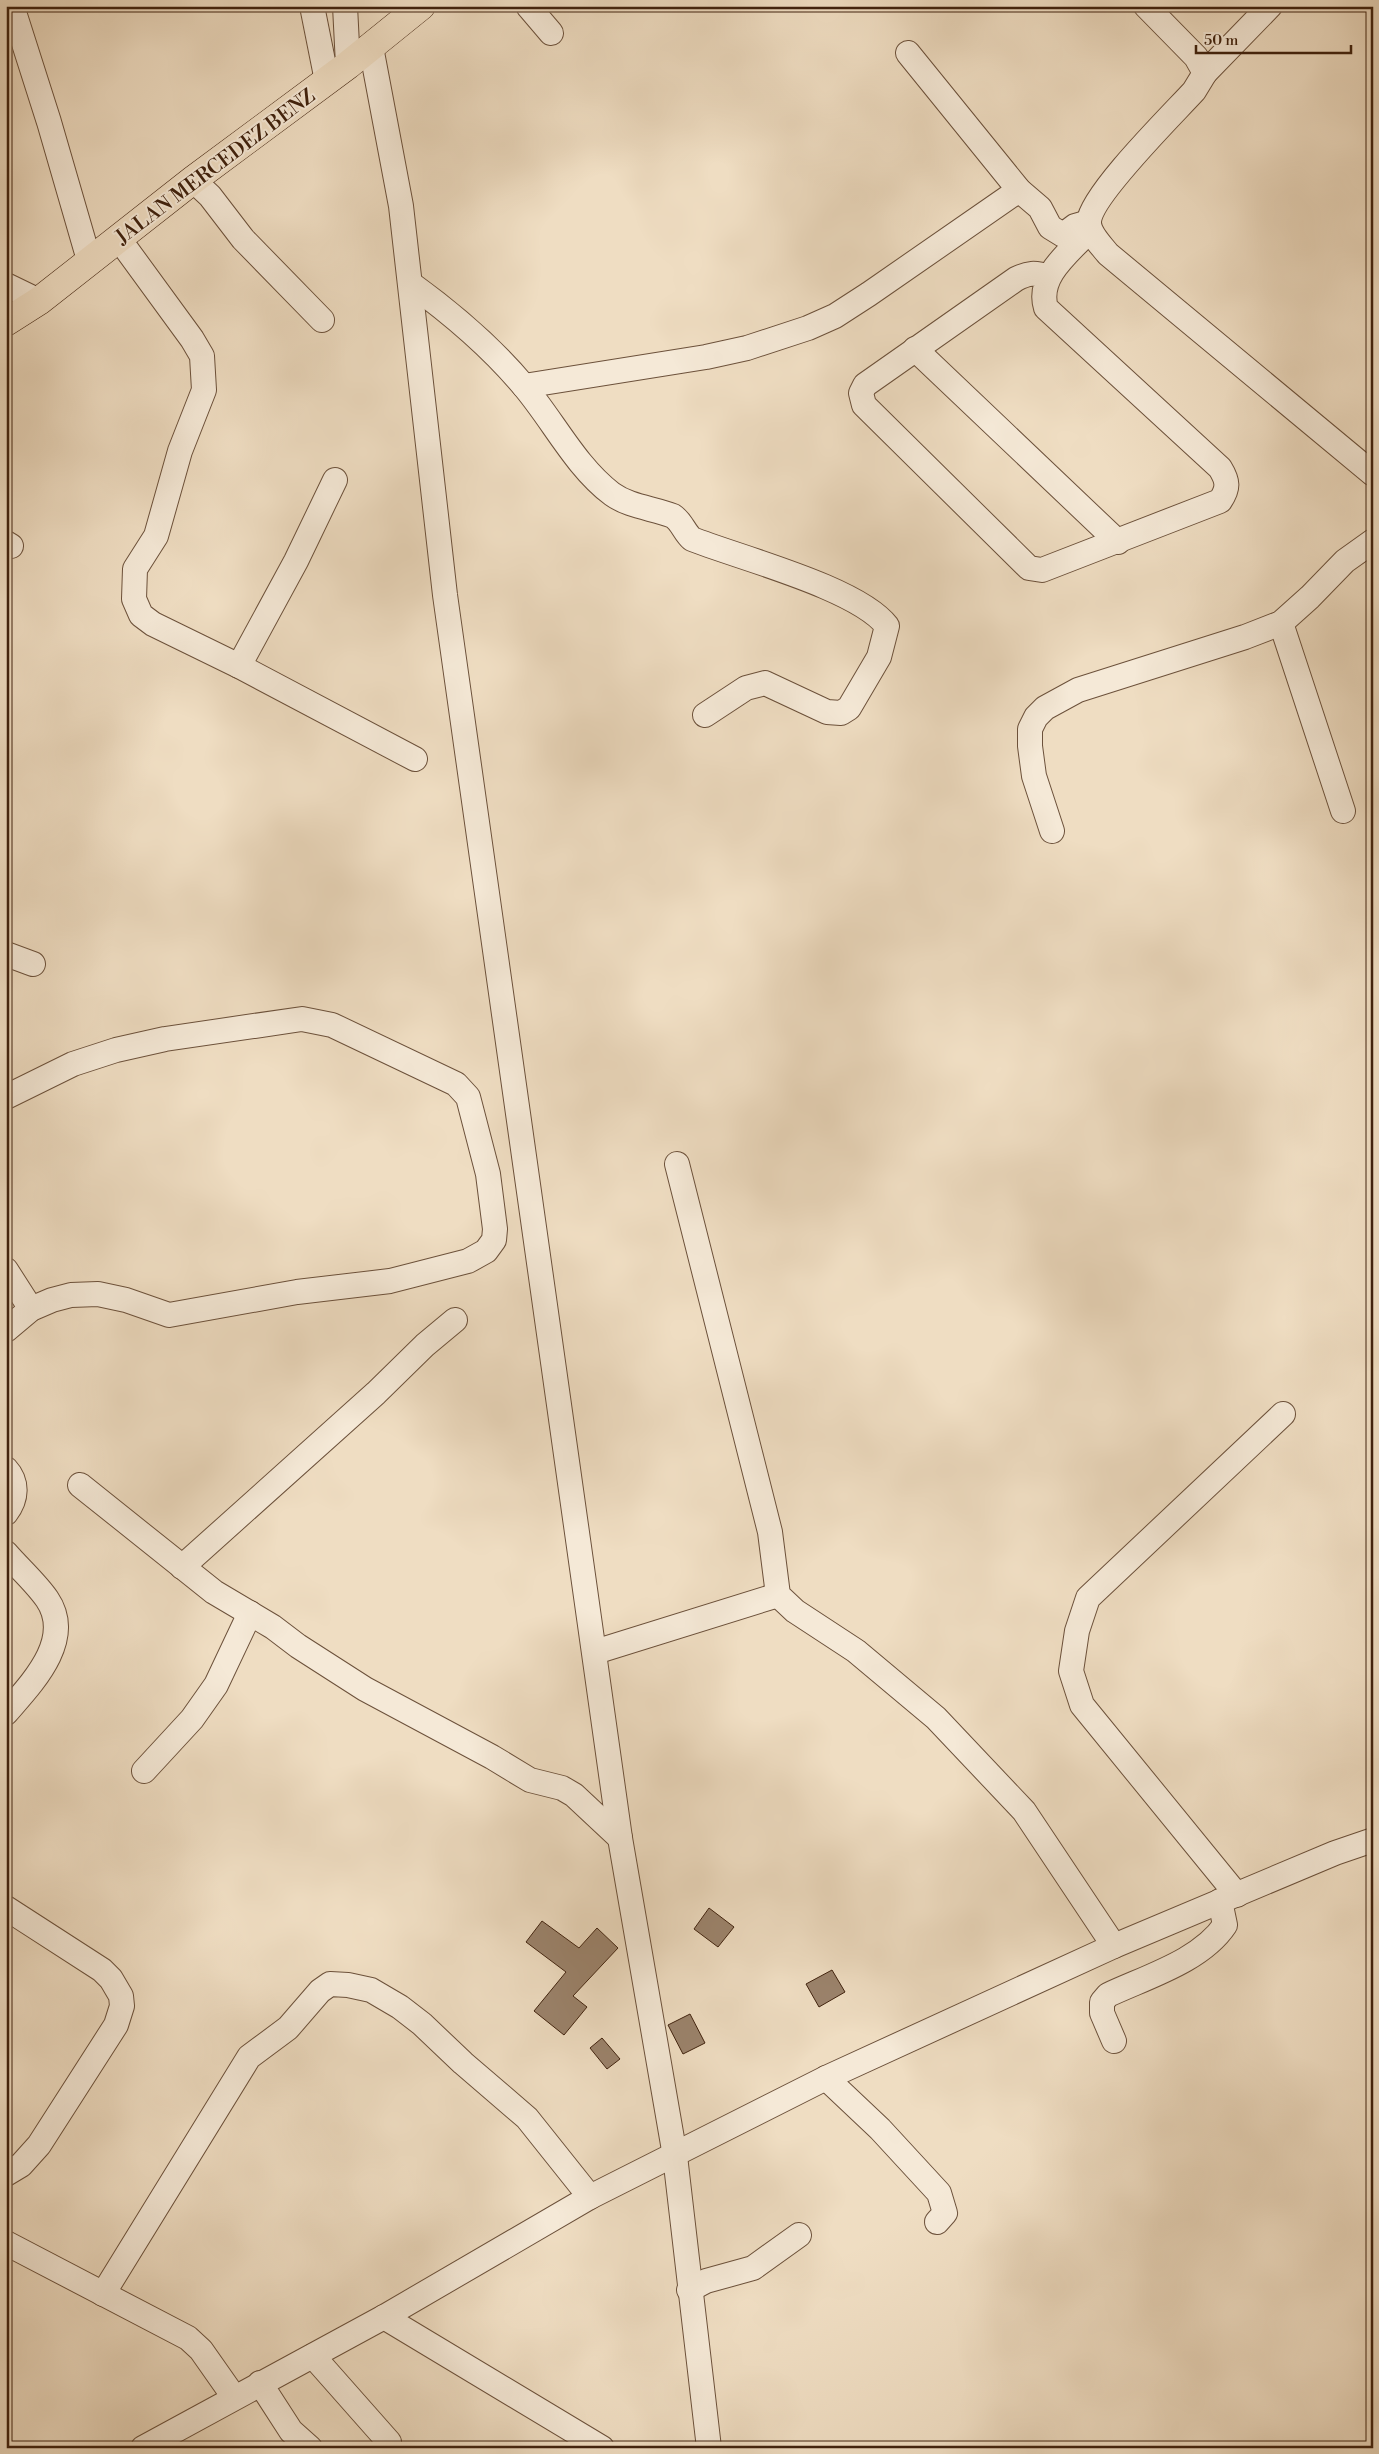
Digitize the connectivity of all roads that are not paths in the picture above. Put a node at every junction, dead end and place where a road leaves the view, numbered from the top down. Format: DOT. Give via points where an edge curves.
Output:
graph roads {
  1 [pos="12,6"];
  2 [pos="312,6"];
  3 [pos="345,6"];
  4 [pos="421,6"];
  5 [pos="528,6"];
  6 [pos="1146,6"];
  7 [pos="1270,6"];
  8 [pos="551,33"];
  9 [pos="371,47"];
  10 [pos="908,53"];
  11 [pos="338,73"];
  12 [pos="1205,73"];
  13 [pos="193,180"];
  14 [pos="1019,190"];
  15 [pos="1090,226"];
  16 [pos="119,239"];
  17 [pos="89,260"];
  18 [pos="1048,277"];
  19 [pos="411,284"];
  20 [pos="6,285"];
  21 [pos="39,301"];
  22 [pos="322,320"];
  23 [pos="6,322"];
  24 [pos="915,349"];
  25 [pos="524,386"];
  26 [pos="1373,474"];
  27 [pos="335,480"];
  28 [pos="1373,541"];
  29 [pos="1118,542"];
  30 [pos="1281,623"];
  31 [pos="239,666"];
  32 [pos="705,715"];
  33 [pos="415,759"];
  34 [pos="1343,811"];
  35 [pos="1052,831"];
  36 [pos="6,954"];
  37 [pos="33,964"];
  38 [pos="6,1097"];
  39 [pos="676,1164"];
  40 [pos="6,1270"];
  41 [pos="31,1309"];
  42 [pos="455,1320"];
  43 [pos="6,1330"];
  44 [pos="1283,1414"];
  45 [pos="6,1469"];
  46 [pos="80,1485"];
  47 [pos="6,1513"];
  48 [pos="6,1553"];
  49 [pos="182,1567"];
  50 [pos="778,1595"];
  51 [pos="250,1613"];
  52 [pos="595,1652"];
  53 [pos="6,1713"];
  54 [pos="144,1771"];
  55 [pos="620,1838"];
  56 [pos="1373,1840"];
  57 [pos="1229,1898"];
  58 [pos="6,1908"];
  59 [pos="1114,1946"];
  60 [pos="1114,2041"];
  61 [pos="826,2078"];
  62 [pos="674,2156"];
  63 [pos="6,2174"];
  64 [pos="590,2198"];
  65 [pos="937,2222"];
  66 [pos="799,2235"];
  67 [pos="6,2243"];
  68 [pos="689,2290"];
  69 [pos="103,2294"];
  70 [pos="384,2317"];
  71 [pos="313,2356"];
  72 [pos="260,2383"];
  73 [pos="234,2397"];
  74 [pos="389,2442"];
  75 [pos="143,2448"];
  76 [pos="310,2448"];
  77 [pos="602,2448"];
  78 [pos="709,2448"];
  1 -- 17 [label="street"];
  2 -- 11 [label="street"];
  3 -- 11 [label="street"];
  4 -- 9 [label="main road, JALAN MERCEDEZ BENZ"];
  5 -- 8 [label="street"];
  6 -- 12 [label="street" via="1196,57"];
  7 -- 12 [label="street"];
  9 -- 11 [label="main road, JALAN MERCEDEZ BENZ"];
  9 -- 19 [label="street" via="401,206"];
  10 -- 14 [label="street"];
  11 -- 13 [label="main road, JALAN MERCEDEZ BENZ"];
  12 -- 15 [label="street" via="1194,91 1101,194"];
  13 -- 16 [label="main road, JALAN MERCEDEZ BENZ"];
  13 -- 22 [label="street"];
  14 -- 15 [label="street" via="1040,208 1050,226 1061,235"];
  14 -- 25 [label="street" via="869,294 835,316 808,328 747,348 706,357"];
  15 -- 18 [label="street"];
  15 -- 26 [label="street" via="1108,254"];
  16 -- 17 [label="main road, JALAN MERCEDEZ BENZ"];
  16 -- 31 [label="street" via="192,339 202,356 204,374 204,390 175,466 156,536 135,569 134,599 141,615 153,624"];
  17 -- 21 [label="main road, JALAN MERCEDEZ BENZ"];
  18 -- 24 [label="street" via="1038,273 1016,279"];
  18 -- 29 [label="street" via="1042,298 1046,308 1220,468 1228,484 1220,501"];
  19 -- 25 [label="street" via="448,311"];
  19 -- 52 [label="street" via="445,595"];
  20 -- 21 [label="street"];
  21 -- 23 [label="main road, JALAN MERCEDEZ BENZ"];
  24 -- 29 [label="street"];
  24 -- 29 [label="street" via="865,385 862,393 864,405 1029,568 1051,568"];
  25 -- 32 [label="street" via="581,462 612,493 626,502 673,516 692,539 822,585 872,612 887,626 879,657 849,708 841,713 828,712 765,683 746,688"];
  27 -- 31 [label="street"];
  28 -- 30 [label="street" via="1345,561"];
  30 -- 34 [label="street"];
  30 -- 35 [label="street" via="1078,690 1045,708 1030,728 1030,746 1034,776"];
  31 -- 33 [label="street"];
  36 -- 37 [label="street"];
  38 -- 41 [label="street" via="73,1064 165,1039 302,1018 332,1025 456,1084 468,1097 495,1216 494,1240 486,1251 468,1261 390,1281 297,1292 169,1315 98,1294 71,1295"];
  39 -- 50 [label="street" via="770,1532"];
  40 -- 41 [label="street"];
  41 -- 43 [label="street"];
  42 -- 49 [label="street"];
  44 -- 57 [label="street" via="1088,1598 1077,1631 1071,1671 1082,1705"];
  45 -- 47 [label="street" via="15,1488"];
  46 -- 49 [label="street"];
  48 -- 53 [label="street" via="47,1600 56,1627 52,1648 37,1677"];
  49 -- 51 [label="street" via="214,1592"];
  50 -- 52 [label="street"];
  50 -- 59 [label="street" via="856,1651 936,1718 1024,1811"];
  51 -- 54 [label="street" via="216,1685 192,1719"];
  51 -- 55 [label="street" via="365,1689 530,1780 562,1788 574,1795"];
  52 -- 55 [label="street"];
  55 -- 62 [label="street"];
  56 -- 57 [label="street"];
  57 -- 59 [label="street"];
  57 -- 60 [label="street" via="1225,1925 1216,1938 1199,1952 1108,1995 1102,2002 1102,2013"];
  58 -- 63 [label="street" via="102,1970 121,1996 122,2006 109,2039 39,2145 21,2165"];
  59 -- 61 [label="street"];
  61 -- 62 [label="street"];
  61 -- 65 [label="street" via="880,2129 939,2193 945,2213"];
  62 -- 64 [label="street"];
  62 -- 68 [label="street"];
  64 -- 69 [label="street" via="527,2118 422,2024 371,1990 330,1984 288,2028 249,2058"];
  64 -- 70 [label="street"];
  66 -- 68 [label="street" via="754,2268 706,2281"];
  67 -- 69 [label="street"];
  68 -- 78 [label="street"];
  69 -- 73 [label="street" via="188,2338 201,2350"];
  70 -- 71 [label="street"];
  70 -- 77 [label="street"];
  71 -- 72 [label="street"];
  71 -- 74 [label="street"];
  72 -- 73 [label="street"];
  72 -- 76 [label="street" via="291,2431"];
  73 -- 75 [label="street"];
}
